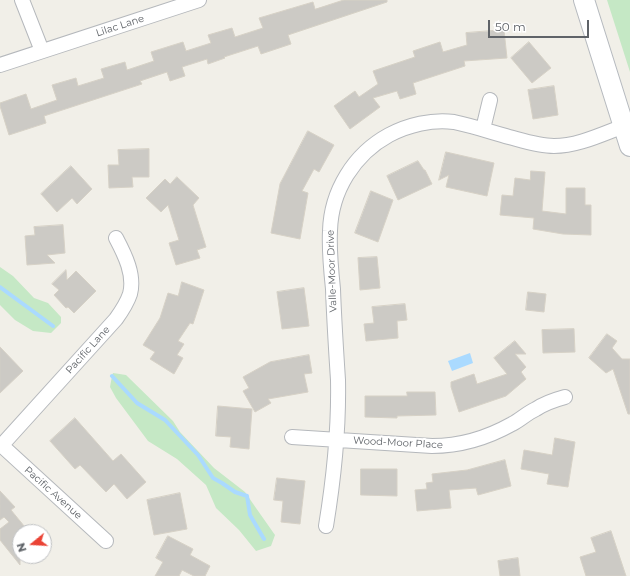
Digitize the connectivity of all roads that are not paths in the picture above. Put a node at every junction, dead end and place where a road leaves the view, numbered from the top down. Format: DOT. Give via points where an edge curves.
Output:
graph roads {
  1 [pos="22,0"];
  2 [pos="199,0"];
  3 [pos="584,0"];
  4 [pos="42,51"];
  5 [pos="0,65"];
  6 [pos="490,100"];
  7 [pos="624,126"];
  8 [pos="483,129"];
  9 [pos="630,146"];
  10 [pos="116,238"];
  11 [pos="564,397"];
  12 [pos="292,437"];
  13 [pos="337,440"];
  14 [pos="1,445"];
  15 [pos="326,526"];
  16 [pos="106,541"];
  1 -- 4 [label="street"];
  2 -- 4 [label="street, Lilac Lane"];
  3 -- 7 [label="street"];
  4 -- 5 [label="street, Lilac Lane"];
  6 -- 8 [label="street"];
  7 -- 8 [label="street, Valle-Moor Drive" via="579,142 555,146 530,143"];
  7 -- 9 [label="street"];
  8 -- 13 [label="street, Valle-Moor Drive" via="442,121 419,124 395,132 372,146 362,156 338,190 330,231 338,380"];
  10 -- 14 [label="street, Pacific Lane" via="129,266 131,282 130,295 124,308"];
  11 -- 13 [label="street, Wood-Moor Place" via="543,404 488,436 463,443 432,446"];
  12 -- 13 [label="street, Wood-Moor Place"];
  13 -- 15 [label="street, Valle-Moor Drive"];
  14 -- 16 [label="street, Pacific Avenue"];
}
